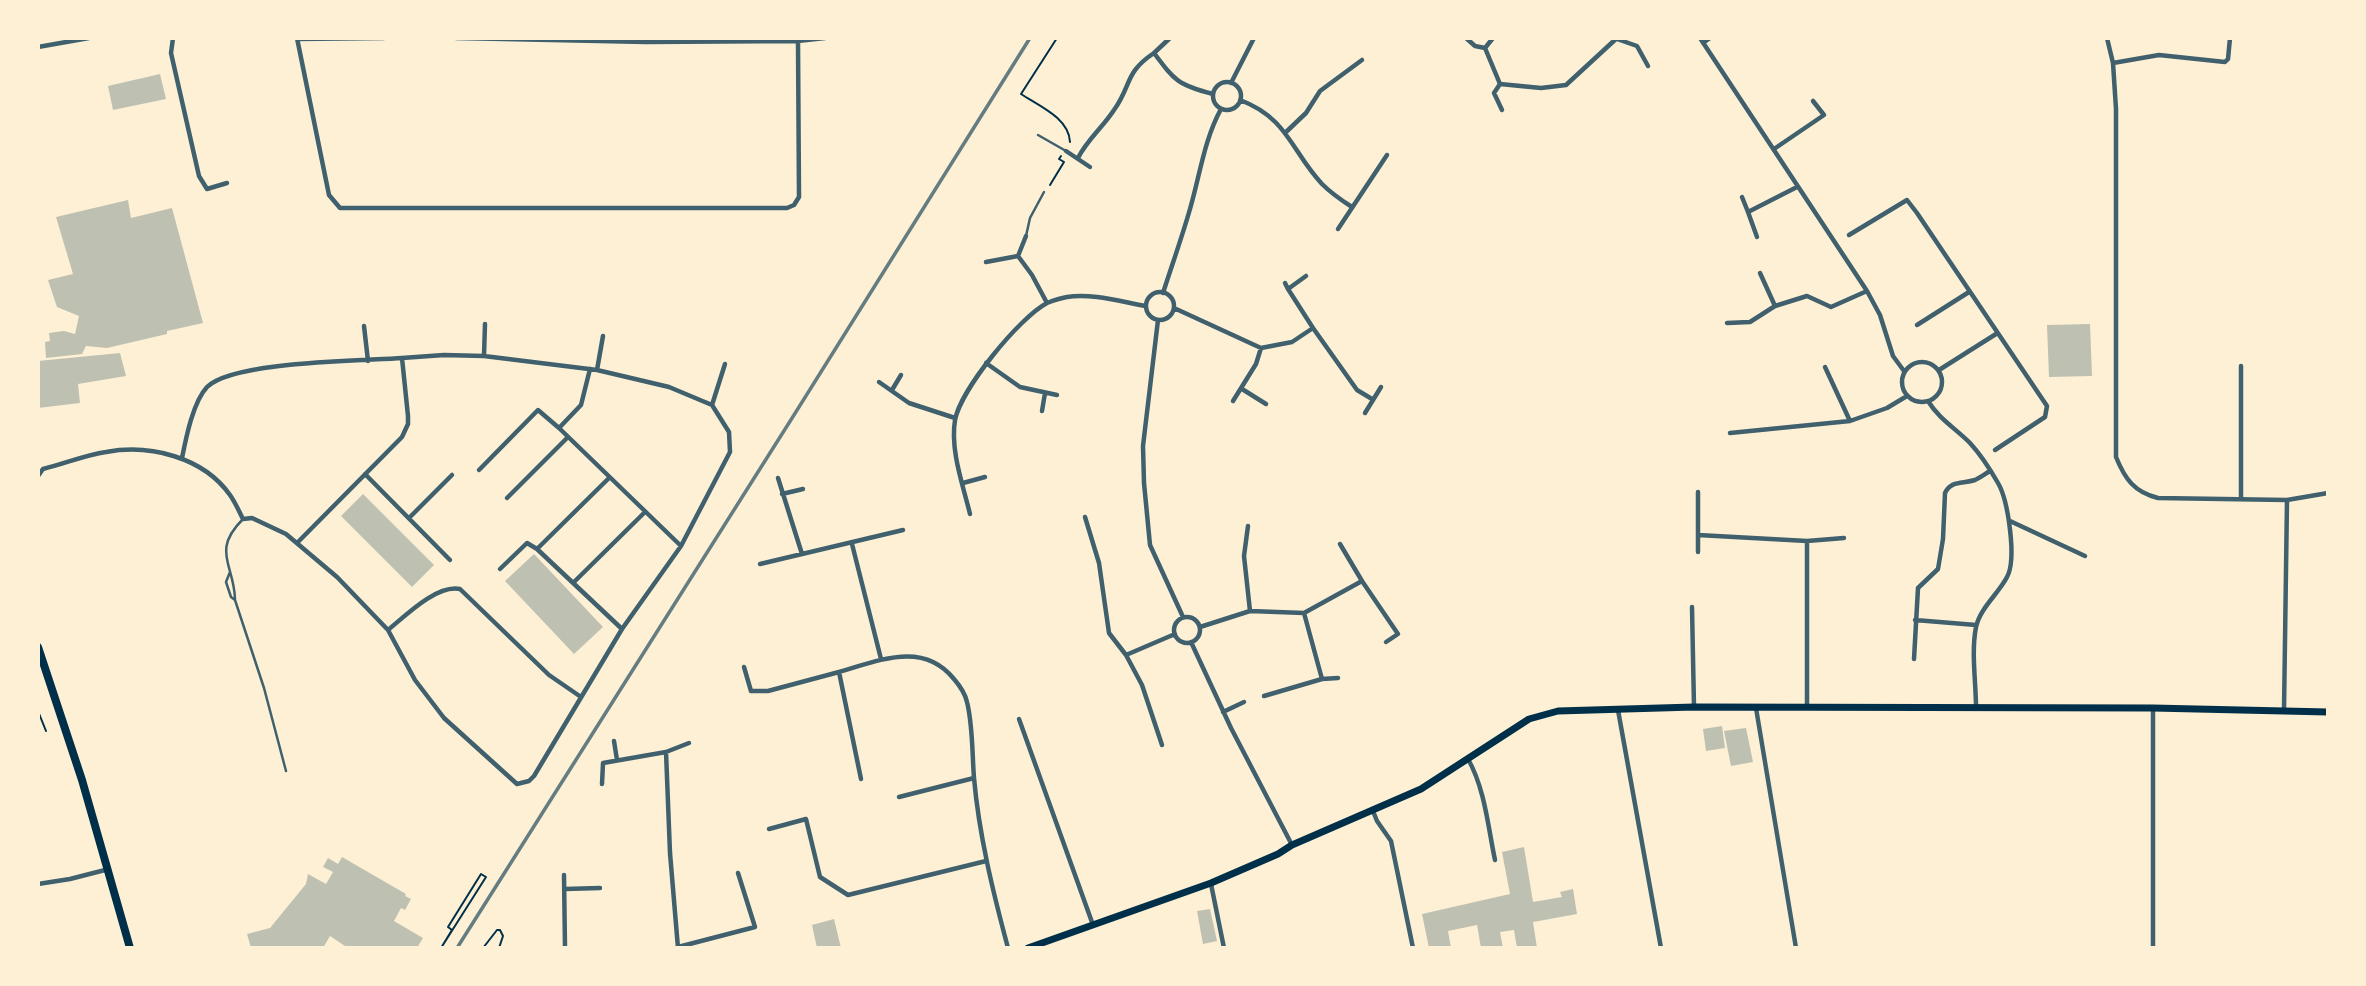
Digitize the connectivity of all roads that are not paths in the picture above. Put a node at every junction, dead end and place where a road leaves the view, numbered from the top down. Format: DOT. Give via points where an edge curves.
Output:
graph roads {
  1 [pos="89,38"];
  2 [pos="173,38"];
  3 [pos="297,38"];
  4 [pos="384,38"];
  5 [pos="456,38"];
  6 [pos="825,38"];
  7 [pos="1170,38"];
  8 [pos="1254,38"];
  9 [pos="1466,38"];
  10 [pos="1493,38"];
  11 [pos="1710,38"];
  12 [pos="2106,38"];
  13 [pos="2230,38"];
  14 [pos="576,39"];
  15 [pos="1617,39"];
  16 [pos="797,41"];
  17 [pos="1701,41"];
  18 [pos="38,47"];
  19 [pos="1485,48"];
  20 [pos="1154,53"];
  21 [pos="1362,60"];
  22 [pos="2113,63"];
  23 [pos="1648,66"];
  24 [pos="1231,83"];
  25 [pos="1500,84"];
  26 [pos="1213,94"];
  27 [pos="1240,100"];
  28 [pos="1813,101"];
  29 [pos="1220,108"];
  30 [pos="1502,110"];
  31 [pos="1285,132"];
  32 [pos="1038,135"];
  33 [pos="1774,149"];
  34 [pos="1065,151"];
  35 [pos="1387,155"];
  36 [pos="1077,158"];
  37 [pos="1090,167"];
  38 [pos="228,183"];
  39 [pos="1797,187"];
  40 [pos="1044,192"];
  41 [pos="1742,197"];
  42 [pos="1352,207"];
  43 [pos="1748,212"];
  44 [pos="1338,229"];
  45 [pos="1849,235"];
  46 [pos="1026,236"];
  47 [pos="1757,237"];
  48 [pos="1018,256"];
  49 [pos="986,262"];
  50 [pos="1760,273"];
  51 [pos="1306,276"];
  52 [pos="1284,283"];
  53 [pos="1288,289"];
  54 [pos="1867,291"];
  55 [pos="1969,292"];
  56 [pos="1163,293"];
  57 [pos="1047,303"];
  58 [pos="1146,306"];
  59 [pos="1775,306"];
  60 [pos="1174,308"];
  61 [pos="1158,320"];
  62 [pos="1727,323"];
  63 [pos="485,324"];
  64 [pos="1917,325"];
  65 [pos="364,326"];
  66 [pos="1313,328"];
  67 [pos="1996,334"];
  68 [pos="603,336"];
  69 [pos="1261,348"];
  70 [pos="484,356"];
  71 [pos="402,358"];
  72 [pos="368,360"];
  73 [pos="725,363"];
  74 [pos="986,363"];
  75 [pos="2241,366"];
  76 [pos="1825,367"];
  77 [pos="594,370"];
  78 [pos="1939,370"];
  79 [pos="1904,372"];
  80 [pos="901,375"];
  81 [pos="879,382"];
  82 [pos="1381,387"];
  83 [pos="1242,389"];
  84 [pos="892,390"];
  85 [pos="1045,393"];
  86 [pos="1057,395"];
  87 [pos="1907,396"];
  88 [pos="1372,399"];
  89 [pos="1233,401"];
  90 [pos="1928,401"];
  91 [pos="1266,404"];
  92 [pos="712,405"];
  93 [pos="1042,411"];
  94 [pos="1365,413"];
  95 [pos="955,418"];
  96 [pos="1850,421"];
  97 [pos="559,428"];
  98 [pos="1730,433"];
  99 [pos="568,437"];
  100 [pos="1995,450"];
  101 [pos="181,458"];
  102 [pos="41,468"];
  103 [pos="479,470"];
  104 [pos="1990,471"];
  105 [pos="365,474"];
  106 [pos="452,475"];
  107 [pos="38,476"];
  108 [pos="985,477"];
  109 [pos="609,478"];
  110 [pos="778,478"];
  111 [pos="962,483"];
  112 [pos="803,489"];
  113 [pos="1698,492"];
  114 [pos="2328,493"];
  115 [pos="782,494"];
  116 [pos="507,498"];
  117 [pos="2241,499"];
  118 [pos="2287,500"];
  119 [pos="645,512"];
  120 [pos="970,514"];
  121 [pos="1085,517"];
  122 [pos="409,518"];
  123 [pos="243,519"];
  124 [pos="2010,521"];
  125 [pos="1248,526"];
  126 [pos="903,530"];
  127 [pos="1698,535"];
  128 [pos="1844,538"];
  129 [pos="1807,541"];
  130 [pos="298,542"];
  131 [pos="852,544"];
  132 [pos="1340,544"];
  133 [pos="681,546"];
  134 [pos="537,549"];
  135 [pos="1698,552"];
  136 [pos="802,554"];
  137 [pos="2085,556"];
  138 [pos="450,560"];
  139 [pos="760,564"];
  140 [pos="500,569"];
  141 [pos="230,572"];
  142 [pos="1362,581"];
  143 [pos="573,583"];
  144 [pos="235,600"];
  145 [pos="1692,607"];
  146 [pos="1250,611"];
  147 [pos="1304,613"];
  148 [pos="1183,617"];
  149 [pos="1915,620"];
  150 [pos="1976,625"];
  151 [pos="1200,627"];
  152 [pos="622,629"];
  153 [pos="388,630"];
  154 [pos="1175,634"];
  155 [pos="1191,642"];
  156 [pos="1386,642"];
  157 [pos="38,647"];
  158 [pos="1126,656"];
  159 [pos="881,659"];
  160 [pos="1914,659"];
  161 [pos="744,667"];
  162 [pos="839,673"];
  163 [pos="1338,678"];
  164 [pos="1322,679"];
  165 [pos="1264,696"];
  166 [pos="581,697"];
  167 [pos="1244,702"];
  168 [pos="1694,707"];
  169 [pos="1756,708"];
  170 [pos="1807,708"];
  171 [pos="2152,708"];
  172 [pos="1618,709"];
  173 [pos="1976,709"];
  174 [pos="2284,711"];
  175 [pos="1223,712"];
  176 [pos="2328,712"];
  177 [pos="1019,719"];
  178 [pos="614,741"];
  179 [pos="689,743"];
  180 [pos="1161,745"];
  181 [pos="666,752"];
  182 [pos="1468,759"];
  183 [pos="617,760"];
  184 [pos="286,772"];
  185 [pos="974,778"];
  186 [pos="861,779"];
  187 [pos="602,784"];
  188 [pos="899,797"];
  189 [pos="1373,810"];
  190 [pos="769,829"];
  191 [pos="1292,845"];
  192 [pos="1495,860"];
  193 [pos="986,861"];
  194 [pos="109,869"];
  195 [pos="738,873"];
  196 [pos="564,875"];
  197 [pos="1211,883"];
  198 [pos="38,884"];
  199 [pos="600,888"];
  200 [pos="565,889"];
  201 [pos="1093,925"];
  202 [pos="130,947"];
  203 [pos="565,947"];
  204 [pos="678,947"];
  205 [pos="1008,947"];
  206 [pos="1028,947"];
  207 [pos="1224,947"];
  208 [pos="1413,947"];
  209 [pos="1661,947"];
  210 [pos="1796,947"];
  211 [pos="2153,947"];
  1 -- 18 [label="street"];
  2 -- 38 [label="street" via="171,52 198,176 208,189"];
  3 -- 4 [label="street"];
  3 -- 16 [label="street" via="329,195 340,208 787,208 799,197"];
  5 -- 14 [label="street"];
  6 -- 16 [label="street"];
  7 -- 20 [label="street"];
  8 -- 24 [label="street"];
  9 -- 19 [label="street"];
  10 -- 19 [label="street"];
  11 -- 17 [label="street"];
  12 -- 22 [label="street"];
  13 -- 22 [label="street" via="2225,62 2159,55"];
  14 -- 16 [label="street"];
  15 -- 23 [label="street" via="1637,46"];
  15 -- 25 [label="street" via="1566,85"];
  17 -- 33 [label="street"];
  19 -- 25 [label="street"];
  20 -- 26 [label="street" via="1174,79 1187,88"];
  20 -- 36 [label="street" via="1131,74 1116,108"];
  21 -- 31 [label="street" via="1320,91 1306,113"];
  22 -- 117 [label="street" via="2116,457 2123,476 2144,495"];
  24 -- 26 [label="street" via="1219,85"];
  24 -- 27 [label="street"];
  25 -- 30 [label="street" via="1494,93"];
  26 -- 29 [label="street"];
  27 -- 29 [label="street" via="1231,109"];
  27 -- 31 [label="street" via="1266,112"];
  28 -- 33 [label="street" via="1824,115"];
  29 -- 56 [label="street"];
  31 -- 42 [label="street" via="1320,182"];
  32 -- 34 [label="lane"];
  33 -- 39 [label="street"];
  34 -- 36 [label="street"];
  35 -- 42 [label="street"];
  36 -- 37 [label="street"];
  39 -- 43 [label="street"];
  39 -- 54 [label="street"];
  40 -- 46 [label="lane"];
  41 -- 43 [label="street"];
  42 -- 44 [label="street"];
  43 -- 47 [label="street"];
  45 -- 55 [label="street" via="1907,200"];
  46 -- 48 [label="street"];
  48 -- 49 [label="street"];
  48 -- 57 [label="street"];
  50 -- 59 [label="street"];
  51 -- 53 [label="street"];
  52 -- 53 [label="street"];
  53 -- 66 [label="street"];
  54 -- 59 [label="street" via="1831,307 1807,296"];
  54 -- 79 [label="street"];
  55 -- 64 [label="street"];
  55 -- 67 [label="street"];
  56 -- 58 [label="street" via="1150,297"];
  56 -- 60 [label="street" via="1171,297"];
  57 -- 58 [label="street" via="1081,296"];
  57 -- 74 [label="street"];
  58 -- 61 [label="street"];
  59 -- 62 [label="street" via="1750,322"];
  60 -- 61 [label="street" via="1167,318"];
  60 -- 69 [label="street"];
  61 -- 148 [label="street" via="1143,446 1144,483 1150,545"];
  63 -- 70 [label="street"];
  65 -- 72 [label="street"];
  66 -- 69 [label="street" via="1292,342"];
  66 -- 88 [label="street" via="1357,390"];
  67 -- 78 [label="street"];
  67 -- 100 [label="street" via="2047,406 2045,417"];
  68 -- 77 [label="street"];
  69 -- 83 [label="street"];
  70 -- 71 [label="street"];
  70 -- 77 [label="street"];
  71 -- 72 [label="street"];
  71 -- 105 [label="street" via="408,424 402,437"];
  72 -- 101 [label="street" via="307,362 226,375 209,385 197,400"];
  73 -- 92 [label="street"];
  74 -- 85 [label="street" via="1020,387"];
  74 -- 95 [label="street"];
  75 -- 117 [label="street"];
  76 -- 96 [label="street"];
  77 -- 92 [label="street" via="669,387"];
  77 -- 97 [label="street" via="580,405"];
  78 -- 79 [label="street" via="1921,361"];
  78 -- 90 [label="street" via="1941,388"];
  79 -- 87 [label="street" via="1901,384"];
  80 -- 84 [label="street"];
  81 -- 84 [label="street"];
  82 -- 88 [label="street"];
  83 -- 89 [label="street"];
  83 -- 91 [label="street"];
  84 -- 95 [label="street" via="909,403"];
  85 -- 86 [label="street"];
  85 -- 93 [label="street"];
  87 -- 90 [label="street" via="1917,402"];
  87 -- 96 [label="street"];
  88 -- 94 [label="street"];
  90 -- 104 [label="street" via="1937,415 1971,444"];
  92 -- 133 [label="street" via="729,432 730,452"];
  95 -- 111 [label="street"];
  96 -- 98 [label="street"];
  97 -- 99 [label="street"];
  97 -- 103 [label="street" via="538,410"];
  99 -- 109 [label="street"];
  99 -- 116 [label="street"];
  101 -- 102 [label="street" via="132,449"];
  101 -- 123 [label="street" via="222,485"];
  102 -- 107 [label="street"];
  104 -- 124 [label="street" via="2000,486"];
  104 -- 149 [label="street" via="1948,486 1938,569 1918,588"];
  105 -- 122 [label="street"];
  105 -- 130 [label="street"];
  106 -- 122 [label="street"];
  108 -- 111 [label="street"];
  109 -- 119 [label="street"];
  109 -- 134 [label="street"];
  110 -- 115 [label="street"];
  111 -- 120 [label="street"];
  112 -- 115 [label="street"];
  113 -- 127 [label="street"];
  114 -- 118 [label="street"];
  115 -- 136 [label="street"];
  117 -- 118 [label="street"];
  118 -- 174 [label="street"];
  119 -- 133 [label="street"];
  119 -- 143 [label="street"];
  121 -- 158 [label="street" via="1099,563 1109,633"];
  122 -- 138 [label="street"];
  123 -- 130 [label="street" via="252,518"];
  123 -- 141 [label="lane" via="226,546"];
  124 -- 137 [label="street"];
  124 -- 150 [label="street" via="2009,575"];
  125 -- 146 [label="street" via="1244,556"];
  126 -- 131 [label="street"];
  127 -- 129 [label="street"];
  127 -- 135 [label="street"];
  128 -- 129 [label="street"];
  129 -- 170 [label="street"];
  130 -- 153 [label="street"];
  131 -- 136 [label="street"];
  131 -- 159 [label="street"];
  132 -- 142 [label="street"];
  133 -- 152 [label="street"];
  134 -- 140 [label="street" via="527,544"];
  134 -- 143 [label="street"];
  136 -- 139 [label="street"];
  141 -- 144 [label="lane"];
  141 -- 144 [label="lane" via="226,582"];
  142 -- 147 [label="street"];
  142 -- 156 [label="street" via="1398,634"];
  143 -- 152 [label="street"];
  144 -- 184 [label="lane"];
  145 -- 168 [label="street"];
  146 -- 147 [label="street"];
  146 -- 151 [label="street"];
  147 -- 164 [label="street"];
  148 -- 151 [label="street" via="1192,618"];
  148 -- 154 [label="street"];
  149 -- 150 [label="street"];
  149 -- 160 [label="street"];
  150 -- 173 [label="street"];
  151 -- 155 [label="street"];
  152 -- 166 [label="street"];
  153 -- 166 [label="street" via="435,594 460,589 549,674"];
  153 -- 166 [label="street" via="415,680 444,718 517,783 534,776"];
  154 -- 155 [label="street" via="1182,642"];
  154 -- 158 [label="street"];
  155 -- 175 [label="street"];
  157 -- 194 [label="main road"];
  158 -- 180 [label="street" via="1142,685"];
  159 -- 162 [label="street"];
  159 -- 185 [label="street" via="912,655 945,667 962,688"];
  161 -- 162 [label="street" via="751,691"];
  162 -- 186 [label="street"];
  163 -- 164 [label="street"];
  164 -- 165 [label="street"];
  167 -- 175 [label="street"];
  168 -- 169 [label="main road"];
  168 -- 172 [label="main road"];
  169 -- 170 [label="main road"];
  169 -- 210 [label="street"];
  170 -- 173 [label="main road"];
  171 -- 173 [label="main road"];
  171 -- 174 [label="main road"];
  171 -- 211 [label="street"];
  172 -- 182 [label="main road" via="1558,710 1526,721"];
  172 -- 209 [label="street"];
  174 -- 176 [label="main road"];
  175 -- 191 [label="street"];
  177 -- 201 [label="street"];
  178 -- 183 [label="street"];
  179 -- 181 [label="street"];
  181 -- 183 [label="street"];
  181 -- 204 [label="street"];
  182 -- 189 [label="main road" via="1435,782"];
  182 -- 192 [label="street"];
  183 -- 187 [label="street" via="603,763"];
  185 -- 188 [label="street"];
  185 -- 193 [label="street"];
  189 -- 191 [label="main road"];
  189 -- 208 [label="street" via="1391,841"];
  190 -- 193 [label="street" via="806,820 820,877 848,895"];
  191 -- 197 [label="main road"];
  193 -- 205 [label="street"];
  194 -- 198 [label="street"];
  194 -- 202 [label="main road"];
  195 -- 204 [label="street" via="755,927"];
  196 -- 200 [label="street"];
  197 -- 201 [label="main road"];
  197 -- 207 [label="street"];
  199 -- 200 [label="street"];
  200 -- 203 [label="street"];
  201 -- 206 [label="main road"];
}
